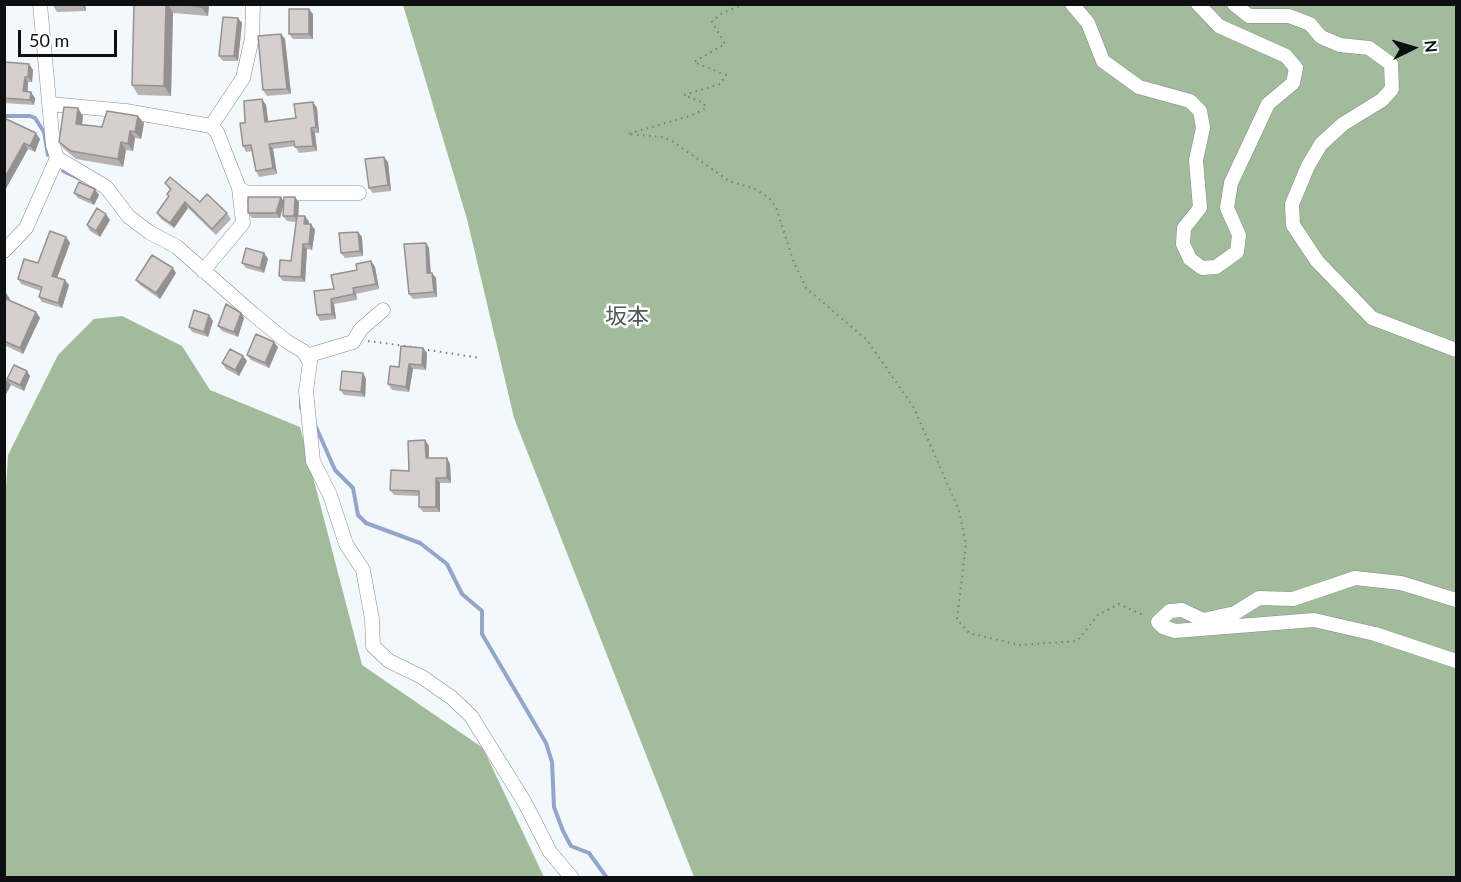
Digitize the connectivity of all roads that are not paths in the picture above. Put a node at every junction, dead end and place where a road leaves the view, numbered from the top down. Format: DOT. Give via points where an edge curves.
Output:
graph roads {
  1 [pos="40,4"];
  2 [pos="253,4"];
  3 [pos="1072,4"];
  4 [pos="1198,4"];
  5 [pos="1234,4"];
  6 [pos="50,104"];
  7 [pos="211,126"];
  8 [pos="57,158"];
  9 [pos="239,188"];
  10 [pos="359,193"];
  11 [pos="4,251"];
  12 [pos="203,271"];
  13 [pos="383,310"];
  14 [pos="1456,350"];
  15 [pos="306,356"];
  16 [pos="1456,600"];
  17 [pos="1456,661"];
  18 [pos="572,878"];
  1 -- 6 [label="street"];
  2 -- 7 [label="street" via="252,38 243,78"];
  3 -- 4 [label="street" via="1088,23 1103,61 1139,87 1190,101 1200,111 1203,128 1196,160 1200,208 1184,228 1183,244 1190,259 1202,268 1216,267 1237,252 1239,236 1227,208 1231,183 1268,104 1293,83 1296,68 1286,56 1219,26"];
  5 -- 14 [label="street" via="1249,16 1289,16 1310,24 1321,37 1340,45 1369,48 1391,64 1392,89 1321,144 1292,204 1293,225 1317,261 1372,318"];
  6 -- 7 [label="street" via="126,111"];
  6 -- 8 [label="street"];
  7 -- 9 [label="street"];
  8 -- 11 [label="street" via="26,228"];
  8 -- 12 [label="street" via="106,187 129,217 177,247"];
  9 -- 10 [label="street" via="247,193"];
  9 -- 12 [label="street" via="243,223"];
  12 -- 15 [label="street"];
  13 -- 15 [label="street" via="361,329 354,342"];
  15 -- 18 [label="street" via="310,362 306,390 313,461 330,495 346,544 363,570 373,646 389,661 452,698 471,716 550,852"];
  16 -- 17 [label="street" via="1401,583 1355,578 1293,599 1260,598 1235,613 1203,620 1182,610 1170,611 1158,621 1175,631 1314,620 1375,634"];
}
